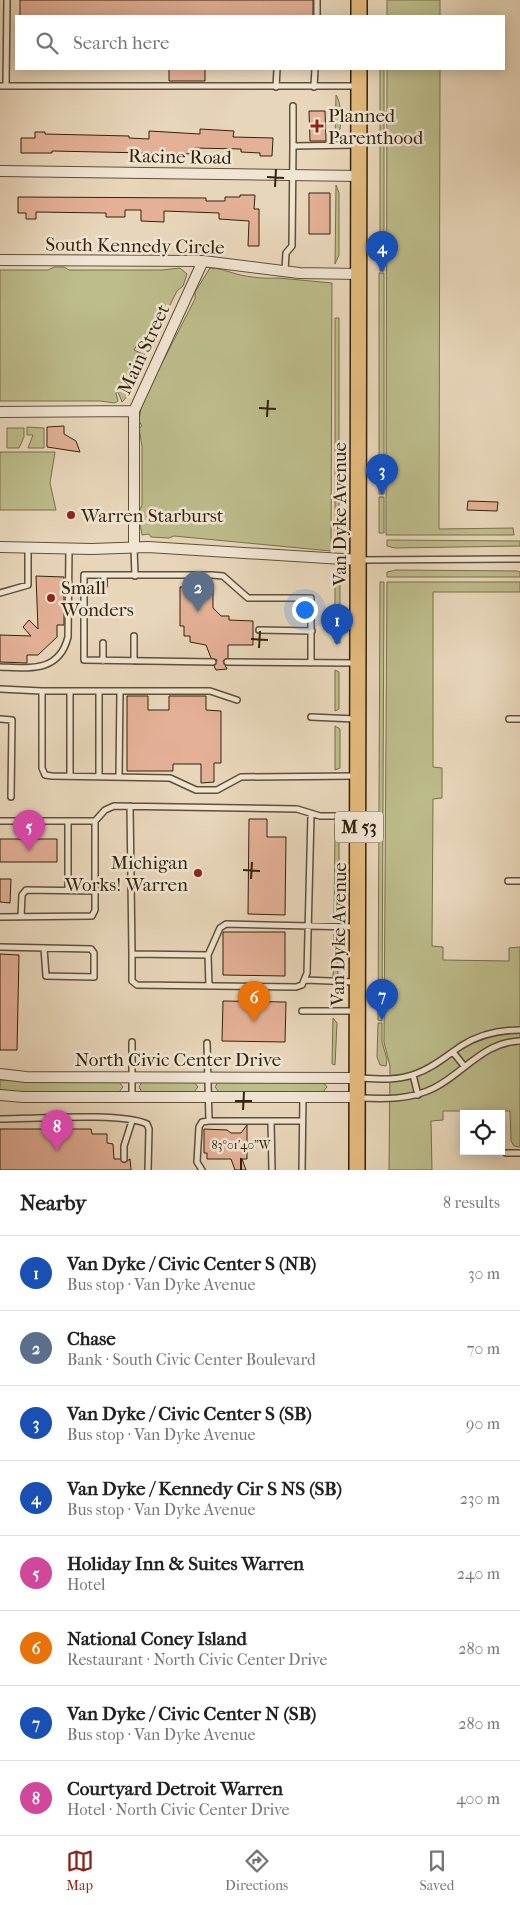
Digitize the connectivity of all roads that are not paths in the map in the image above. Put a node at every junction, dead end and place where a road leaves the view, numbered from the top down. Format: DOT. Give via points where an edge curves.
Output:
graph roads {
  1 [pos="7,0"];
  2 [pos="317,0"];
  3 [pos="359,0"];
  4 [pos="317,15"];
  5 [pos="359,15"];
  6 [pos="276,70"];
  7 [pos="315,70"];
  8 [pos="359,70"];
  9 [pos="0,86"];
  10 [pos="6,86"];
  11 [pos="359,86"];
  12 [pos="276,87"];
  13 [pos="314,87"];
  14 [pos="293,106"];
  15 [pos="359,145"];
  16 [pos="293,146"];
  17 [pos="0,171"];
  18 [pos="293,176"];
  19 [pos="359,176"];
  20 [pos="0,260"];
  21 [pos="203,261"];
  22 [pos="285,272"];
  23 [pos="359,274"];
  24 [pos="134,411"];
  25 [pos="0,412"];
  26 [pos="0,547"];
  27 [pos="28,547"];
  28 [pos="134,547"];
  29 [pos="69,549"];
  30 [pos="520,559"];
  31 [pos="359,560"];
  32 [pos="104,576"];
  33 [pos="135,576"];
  34 [pos="104,585"];
  35 [pos="0,593"];
  36 [pos="259,630"];
  37 [pos="312,631"];
  38 [pos="134,636"];
  39 [pos="104,643"];
  40 [pos="103,661"];
  41 [pos="134,661"];
  42 [pos="213,662"];
  43 [pos="227,662"];
  44 [pos="311,663"];
  45 [pos="360,663"];
  46 [pos="0,667"];
  47 [pos="0,689"];
  48 [pos="42,691"];
  49 [pos="70,691"];
  50 [pos="99,691"];
  51 [pos="120,691"];
  52 [pos="237,700"];
  53 [pos="311,717"];
  54 [pos="360,719"];
  55 [pos="509,719"];
  56 [pos="520,719"];
  57 [pos="0,720"];
  58 [pos="70,776"];
  59 [pos="359,776"];
  60 [pos="98,777"];
  61 [pos="119,777"];
  62 [pos="11,797"];
  63 [pos="130,806"];
  64 [pos="311,815"];
  65 [pos="359,816"];
  66 [pos="0,821"];
  67 [pos="68,821"];
  68 [pos="95,821"];
  69 [pos="508,881"];
  70 [pos="520,881"];
  71 [pos="68,890"];
  72 [pos="95,891"];
  73 [pos="0,917"];
  74 [pos="22,917"];
  75 [pos="307,926"];
  76 [pos="359,927"];
  77 [pos="0,947"];
  78 [pos="44,948"];
  79 [pos="132,954"];
  80 [pos="208,955"];
  81 [pos="305,980"];
  82 [pos="358,982"];
  83 [pos="209,986"];
  84 [pos="302,1011"];
  85 [pos="357,1011"];
  86 [pos="520,1030"];
  87 [pos="520,1041"];
  88 [pos="132,1042"];
  89 [pos="207,1043"];
  90 [pos="453,1052"];
  91 [pos="464,1066"];
  92 [pos="0,1074"];
  93 [pos="413,1075"];
  94 [pos="132,1076"];
  95 [pos="207,1077"];
  96 [pos="357,1078"];
  97 [pos="0,1095"];
  98 [pos="418,1095"];
  99 [pos="132,1097"];
  100 [pos="208,1097"];
  101 [pos="303,1097"];
  102 [pos="357,1097"];
  103 [pos="0,1119"];
  104 [pos="208,1120"];
  105 [pos="132,1121"];
  106 [pos="271,1121"];
  107 [pos="302,1121"];
  108 [pos="506,1153"];
  109 [pos="520,1153"];
  110 [pos="124,1159"];
  111 [pos="148,1170"];
  112 [pos="202,1170"];
  113 [pos="272,1170"];
  114 [pos="302,1170"];
  115 [pos="357,1170"];
  1 -- 10 [label="lane"];
  2 -- 4 [label="lane"];
  3 -- 5 [label="main road"];
  6 -- 12 [label="lane"];
  7 -- 13 [label="lane"];
  8 -- 11 [label="main road, Van Dyke Avenue / M 53"];
  9 -- 10 [label="lane"];
  10 -- 12 [label="lane"];
  11 -- 13 [label="lane"];
  11 -- 15 [label="main road, Van Dyke Avenue / M 53"];
  12 -- 13 [label="lane"];
  14 -- 16 [label="lane"];
  15 -- 16 [label="lane"];
  15 -- 19 [label="main road, Van Dyke Avenue / M 53"];
  16 -- 18 [label="lane"];
  17 -- 18 [label="street, Racine Road"];
  18 -- 19 [label="street, Racine Road"];
  18 -- 22 [label="lane" via="292,246 286,253"];
  19 -- 23 [label="main road, Van Dyke Avenue / M 53"];
  20 -- 21 [label="street, South Kennedy Circle"];
  21 -- 22 [label="street, South Kennedy Circle"];
  21 -- 24 [label="street, Main Street"];
  22 -- 23 [label="street, South Kennedy Circle"];
  23 -- 31 [label="main road, Van Dyke Avenue / M 53"];
  24 -- 25 [label="street"];
  24 -- 28 [label="street, Main Street"];
  26 -- 27 [label="street"];
  27 -- 29 [label="street"];
  27 -- 35 [label="lane" via="28,585"];
  28 -- 29 [label="street"];
  28 -- 31 [label="street"];
  28 -- 33 [label="lane"];
  29 -- 46 [label="lane" via="68,637 64,649 40,668"];
  30 -- 31 [label="lane"];
  31 -- 45 [label="main road, Van Dyke Avenue / M 53"];
  32 -- 33 [label="lane"];
  32 -- 34 [label="lane"];
  32 -- 40 [label="lane" via="84,575 84,660"];
  33 -- 37 [label="lane" via="212,574 223,576 248,598 311,598"];
  36 -- 37 [label="lane"];
  37 -- 44 [label="lane"];
  38 -- 41 [label="lane"];
  39 -- 40 [label="lane"];
  40 -- 41 [label="lane"];
  41 -- 42 [label="lane"];
  43 -- 44 [label="lane"];
  44 -- 45 [label="lane"];
  45 -- 54 [label="main road, Van Dyke Avenue / M 53"];
  47 -- 48 [label="lane"];
  48 -- 49 [label="lane"];
  48 -- 58 [label="lane" via="42,768 45,775"];
  49 -- 50 [label="lane"];
  49 -- 58 [label="lane"];
  50 -- 51 [label="lane"];
  50 -- 60 [label="lane"];
  51 -- 52 [label="lane" via="210,691"];
  51 -- 61 [label="lane"];
  53 -- 54 [label="lane"];
  54 -- 59 [label="main road, Van Dyke Avenue / M 53"];
  55 -- 56 [label="lane"];
  57 -- 62 [label="lane" via="12,720"];
  58 -- 60 [label="lane"];
  59 -- 61 [label="lane" via="242,777 217,790 196,790 170,778"];
  59 -- 65 [label="main road, Van Dyke Avenue / M 53"];
  60 -- 61 [label="lane"];
  63 -- 64 [label="lane" via="297,809"];
  63 -- 68 [label="lane" via="114,806"];
  63 -- 79 [label="lane"];
  64 -- 65 [label="lane"];
  64 -- 75 [label="lane"];
  65 -- 76 [label="main road, Van Dyke Avenue / M 53"];
  66 -- 67 [label="lane"];
  67 -- 68 [label="lane"];
  67 -- 71 [label="lane"];
  68 -- 72 [label="lane"];
  69 -- 70 [label="lane"];
  71 -- 72 [label="lane"];
  71 -- 74 [label="lane" via="23,892"];
  72 -- 74 [label="lane" via="92,916"];
  73 -- 74 [label="lane"];
  75 -- 76 [label="lane"];
  75 -- 80 [label="lane" via="226,924 220,928"];
  75 -- 81 [label="lane"];
  76 -- 82 [label="main road, Van Dyke Avenue / M 53"];
  77 -- 78 [label="lane"];
  78 -- 78 [label="lane" via="46,976 94,977 94,950"];
  79 -- 80 [label="lane"];
  79 -- 83 [label="lane" via="134,984"];
  80 -- 83 [label="lane"];
  81 -- 82 [label="lane"];
  81 -- 83 [label="lane" via="296,987"];
  82 -- 85 [label="main road, Van Dyke Avenue / M 53"];
  84 -- 85 [label="lane"];
  85 -- 96 [label="main road, Van Dyke Avenue / M 53"];
  86 -- 90 [label="lane" via="479,1036"];
  87 -- 91 [label="lane" via="493,1047"];
  88 -- 94 [label="lane"];
  89 -- 95 [label="lane"];
  90 -- 91 [label="lane"];
  90 -- 93 [label="lane"];
  91 -- 98 [label="lane" via="441,1084"];
  92 -- 94 [label="street, North Civic Center Drive" via="26,1077"];
  93 -- 96 [label="lane" via="394,1079"];
  93 -- 98 [label="lane"];
  94 -- 95 [label="street, North Civic Center Drive"];
  94 -- 99 [label="lane"];
  95 -- 96 [label="street, North Civic Center Drive"];
  95 -- 100 [label="lane"];
  96 -- 102 [label="main road, Van Dyke Avenue / M 53"];
  97 -- 99 [label="street, North Civic Center Drive"];
  98 -- 102 [label="lane" via="388,1099"];
  99 -- 100 [label="street, North Civic Center Drive"];
  100 -- 101 [label="street, North Civic Center Drive"];
  100 -- 104 [label="lane"];
  101 -- 102 [label="street, North Civic Center Drive"];
  101 -- 107 [label="lane"];
  102 -- 115 [label="main road, Van Dyke Avenue / M 53"];
  103 -- 105 [label="lane" via="110,1118"];
  104 -- 106 [label="lane"];
  104 -- 112 [label="lane" via="199,1127 197,1162"];
  105 -- 110 [label="lane" via="124,1146"];
  105 -- 111 [label="lane" via="147,1124"];
  106 -- 107 [label="lane"];
  106 -- 113 [label="lane"];
  107 -- 114 [label="lane"];
  108 -- 109 [label="lane"];
}
